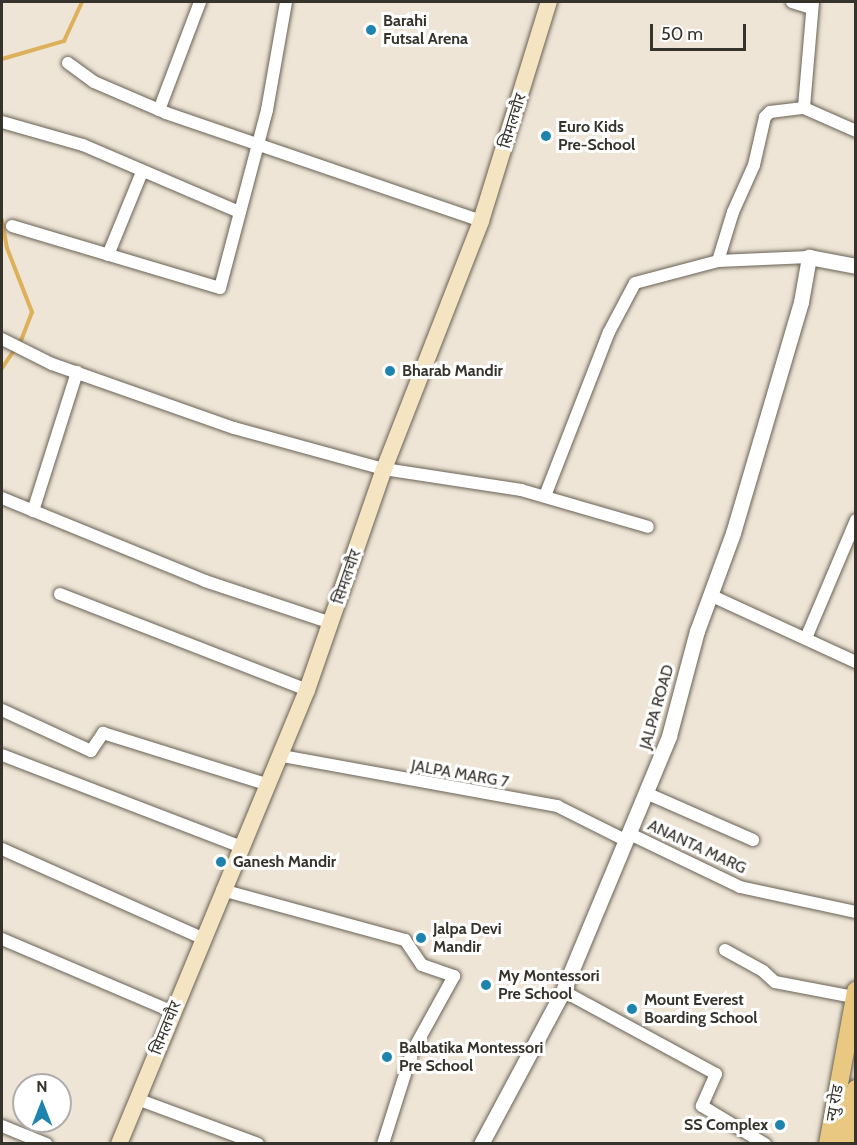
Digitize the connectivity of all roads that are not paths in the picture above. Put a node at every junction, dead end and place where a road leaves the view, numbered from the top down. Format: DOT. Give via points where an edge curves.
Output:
graph roads {
  1 [pos="200,2"];
  2 [pos="286,2"];
  3 [pos="549,2"];
  4 [pos="792,2"];
  5 [pos="812,5"];
  6 [pos="68,63"];
  7 [pos="804,108"];
  8 [pos="159,110"];
  9 [pos="2,122"];
  10 [pos="855,131"];
  11 [pos="258,147"];
  12 [pos="142,172"];
  13 [pos="239,212"];
  14 [pos="481,221"];
  15 [pos="12,226"];
  16 [pos="108,255"];
  17 [pos="809,257"];
  18 [pos="718,261"];
  19 [pos="855,264"];
  20 [pos="2,339"];
  21 [pos="77,372"];
  22 [pos="384,469"];
  23 [pos="545,496"];
  24 [pos="2,498"];
  25 [pos="33,511"];
  26 [pos="855,520"];
  27 [pos="648,527"];
  28 [pos="60,594"];
  29 [pos="710,595"];
  30 [pos="331,623"];
  31 [pos="806,638"];
  32 [pos="855,662"];
  33 [pos="307,690"];
  34 [pos="2,710"];
  35 [pos="2,755"];
  36 [pos="282,756"];
  37 [pos="269,785"];
  38 [pos="646,793"];
  39 [pos="629,838"];
  40 [pos="753,840"];
  41 [pos="242,847"];
  42 [pos="2,849"];
  43 [pos="222,890"];
  44 [pos="855,912"];
  45 [pos="202,938"];
  46 [pos="2,939"];
  47 [pos="725,950"];
  48 [pos="563,991"];
  49 [pos="855,994"];
  50 [pos="172,1012"];
  51 [pos="855,1089"];
  52 [pos="137,1099"];
  53 [pos="2,1126"];
  54 [pos="46,1143"];
  55 [pos="119,1143"];
  56 [pos="258,1143"];
  57 [pos="383,1143"];
  58 [pos="481,1143"];
  59 [pos="765,1143"];
  60 [pos="828,1143"];
  61 [pos="845,1143"];
  1 -- 8 [label="street"];
  2 -- 11 [label="street"];
  3 -- 14 [label="main road, सिमलचौर"];
  4 -- 5 [label="street"];
  5 -- 7 [label="street"];
  6 -- 8 [label="street" via="94,82"];
  7 -- 10 [label="street"];
  7 -- 18 [label="street" via="770,112 765,117 754,165"];
  8 -- 11 [label="street"];
  9 -- 12 [label="street" via="83,145"];
  11 -- 13 [label="street"];
  11 -- 14 [label="street"];
  12 -- 13 [label="street"];
  12 -- 16 [label="street"];
  13 -- 16 [label="street" via="220,288"];
  14 -- 22 [label="main road, सिमलचौर"];
  15 -- 16 [label="street"];
  17 -- 18 [label="street"];
  17 -- 19 [label="street"];
  17 -- 29 [label="street, JALPA ROAD" via="801,302 733,533"];
  18 -- 23 [label="street" via="635,283 609,332"];
  20 -- 21 [label="street" via="29,355"];
  21 -- 22 [label="street" via="234,428"];
  21 -- 25 [label="street"];
  22 -- 23 [label="street"];
  22 -- 30 [label="main road, सिमलचौर"];
  23 -- 27 [label="street"];
  24 -- 25 [label="street"];
  25 -- 30 [label="street" via="205,581"];
  26 -- 31 [label="street"];
  28 -- 33 [label="street"];
  29 -- 31 [label="street"];
  29 -- 38 [label="street, JALPA ROAD" via="669,736"];
  30 -- 33 [label="main road, सिमलचौर"];
  31 -- 32 [label="street"];
  33 -- 36 [label="main road, सिमलचौर"];
  34 -- 37 [label="street" via="91,751 102,734"];
  35 -- 41 [label="street"];
  36 -- 37 [label="main road, सिमलचौर"];
  36 -- 39 [label="street, JALPA MARG 7" via="557,806"];
  37 -- 41 [label="main road, सिमलचौर"];
  38 -- 39 [label="street, JALPA ROAD"];
  38 -- 40 [label="street"];
  39 -- 44 [label="street, ANANTA MARG" via="740,887"];
  39 -- 48 [label="street, JALPA ROAD"];
  41 -- 43 [label="main road, सिमलचौर"];
  42 -- 45 [label="street"];
  43 -- 45 [label="main road, सिमलचौर"];
  43 -- 57 [label="street" via="405,940 422,965 454,976 412,1052"];
  45 -- 50 [label="main road, सिमलचौर"];
  46 -- 50 [label="street"];
  47 -- 49 [label="street" via="764,971 775,982"];
  48 -- 58 [label="street, JALPA ROAD"];
  48 -- 59 [label="street" via="716,1074 702,1106"];
  49 -- 60 [label="main road, न्यु रोड"];
  50 -- 52 [label="main road, सिमलचौर"];
  51 -- 61 [label="main road, न्यु रोड"];
  52 -- 55 [label="main road, सिमलचौर"];
  52 -- 56 [label="street"];
  53 -- 54 [label="street"];
}
